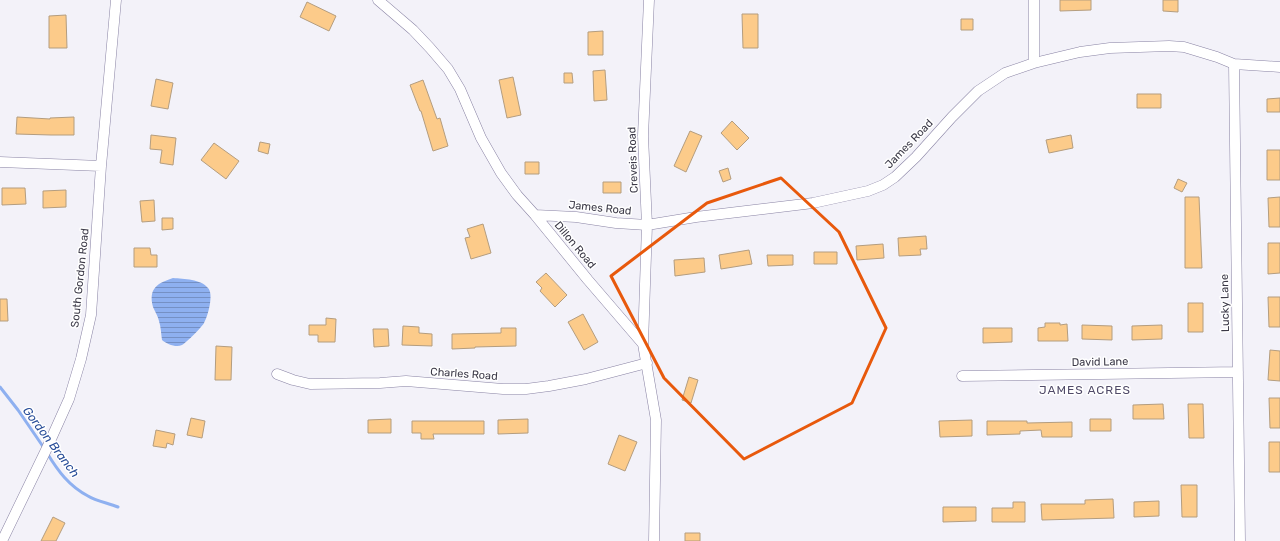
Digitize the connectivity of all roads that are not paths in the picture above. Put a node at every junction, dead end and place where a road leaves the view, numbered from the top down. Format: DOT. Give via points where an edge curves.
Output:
graph roads {
  1 [pos="116,0"];
  2 [pos="378,0"];
  3 [pos="649,0"];
  4 [pos="1034,0"];
  5 [pos="1034,63"];
  6 [pos="1234,64"];
  7 [pos="1280,67"];
  8 [pos="0,162"];
  9 [pos="102,166"];
  10 [pos="535,216"];
  11 [pos="647,225"];
  12 [pos="643,344"];
  13 [pos="647,363"];
  14 [pos="1238,372"];
  15 [pos="278,374"];
  16 [pos="962,376"];
  17 [pos="2,541"];
  18 [pos="654,541"];
  19 [pos="1240,541"];
  1 -- 9 [label="street, South Gordon Road"];
  2 -- 10 [label="street, Dillon Road" via="413,30 448,69 501,173"];
  3 -- 11 [label="street, Creveis Road" via="643,136"];
  4 -- 5 [label="street"];
  5 -- 6 [label="street, James Road" via="1110,48 1169,46 1184,47"];
  5 -- 11 [label="street, James Road" via="1005,73 978,91 916,158 883,185 868,191 813,203"];
  6 -- 7 [label="street, James Road"];
  6 -- 14 [label="street, Lucky Lane"];
  8 -- 9 [label="street"];
  9 -- 17 [label="street, South Gordon Road" via="90,315 81,359 69,399"];
  10 -- 11 [label="street, James Road" via="576,217"];
  10 -- 12 [label="street, Dillon Road"];
  11 -- 12 [label="street, Creveis Road"];
  12 -- 13 [label="street, Dillon Road"];
  13 -- 15 [label="street, Charles Road" via="586,379 526,389 406,381 310,384"];
  13 -- 18 [label="street, Dillon Road" via="656,420"];
  14 -- 16 [label="street, David Lane"];
  14 -- 19 [label="street, Lucky Lane"];
}
